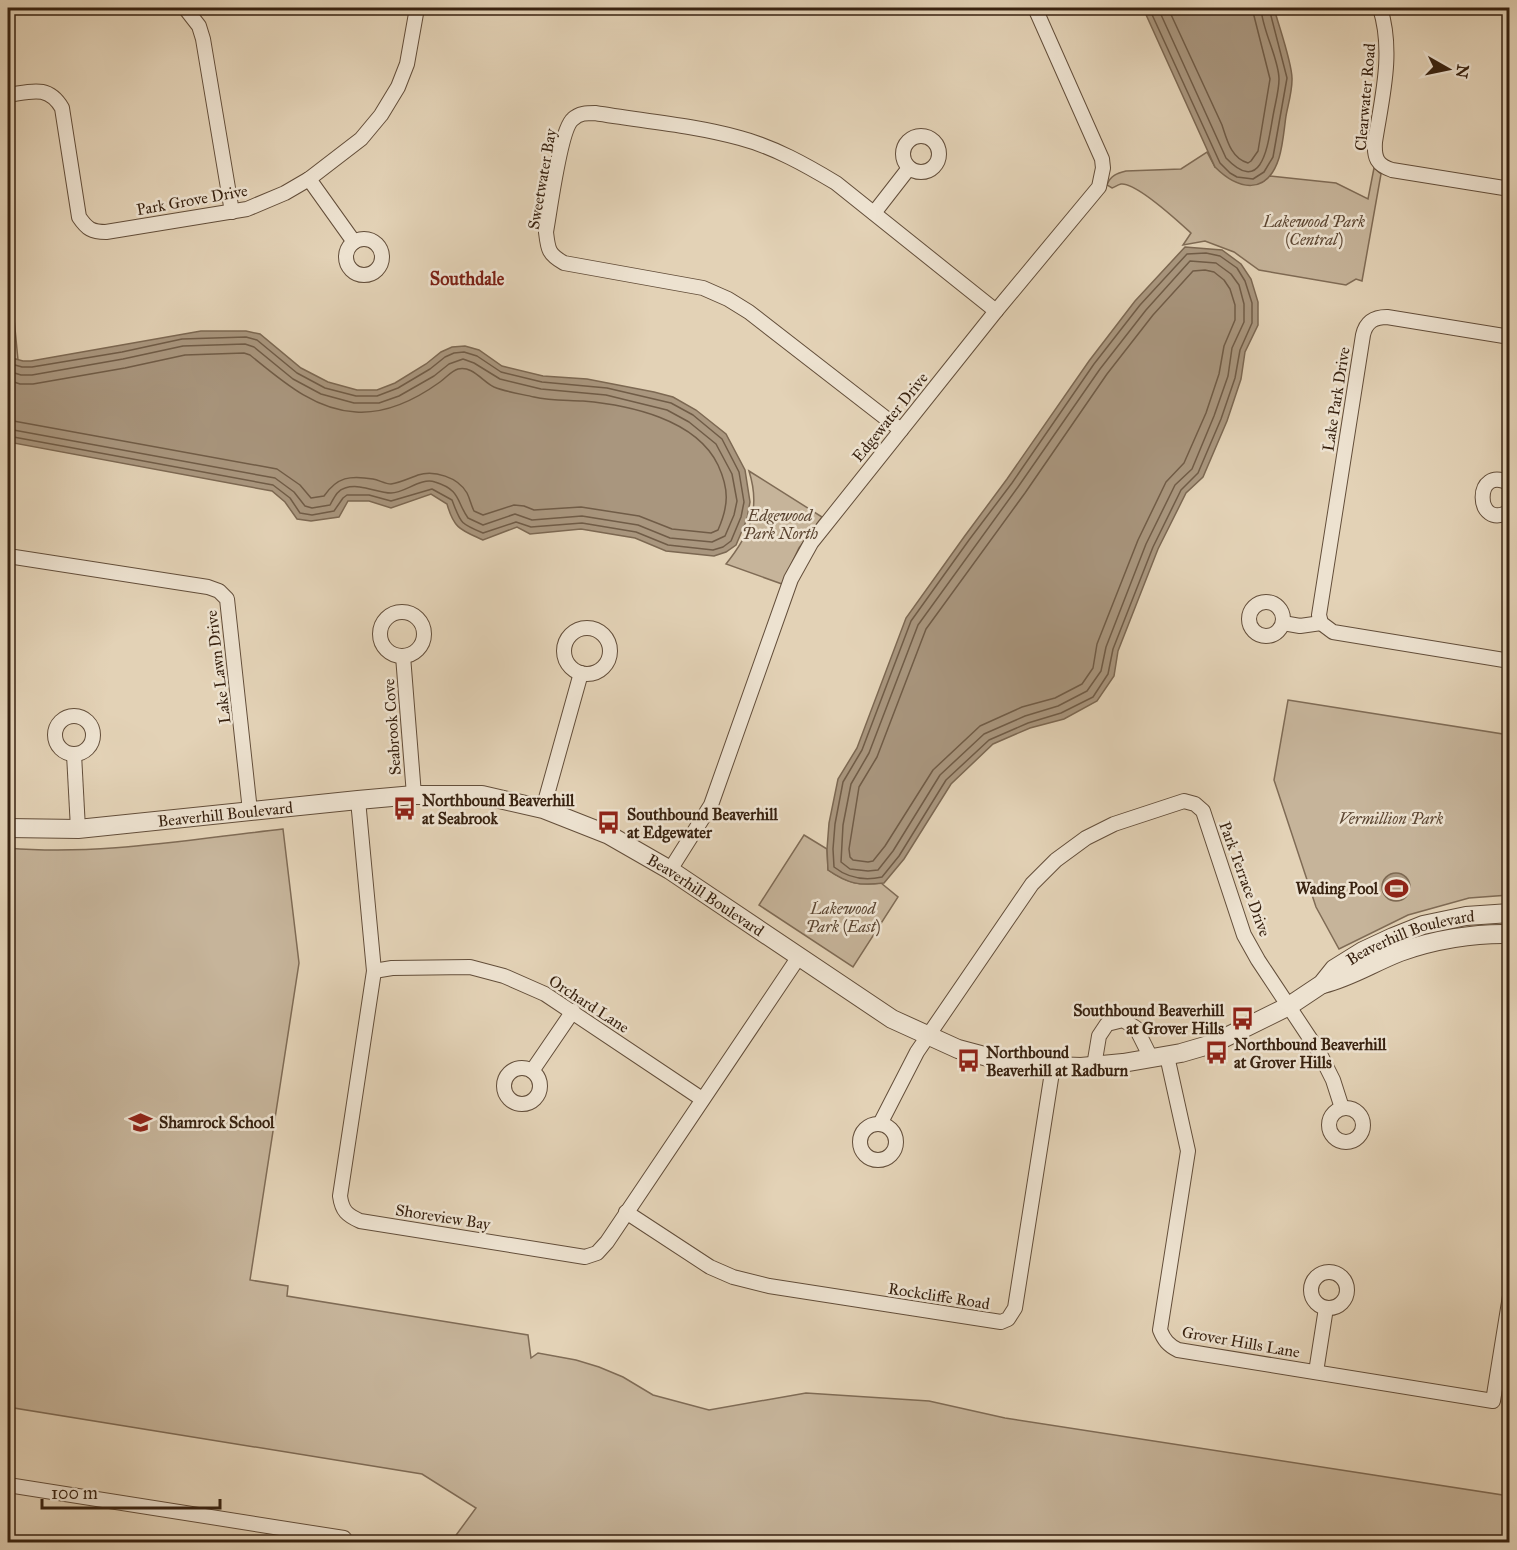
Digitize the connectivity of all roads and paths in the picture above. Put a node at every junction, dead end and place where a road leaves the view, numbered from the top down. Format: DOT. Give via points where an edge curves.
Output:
graph roads {
  1 [pos="186,8"];
  2 [pos="417,8"];
  3 [pos="1035,8"];
  4 [pos="1380,8"];
  5 [pos="8,95"];
  6 [pos="909,168"];
  7 [pos="309,179"];
  8 [pos="1509,189"];
  9 [pos="232,212"];
  10 [pos="874,213"];
  11 [pos="354,242"];
  12 [pos="996,311"];
  13 [pos="1509,337"];
  14 [pos="901,430"];
  15 [pos="1509,484"];
  16 [pos="1509,511"];
  17 [pos="8,556"];
  18 [pos="1283,623"];
  19 [pos="1321,623"];
  20 [pos="403,656"];
  21 [pos="1509,661"];
  22 [pos="581,673"];
  23 [pos="74,754"];
  24 [pos="414,795"];
  25 [pos="358,800"];
  26 [pos="543,809"];
  27 [pos="250,811"];
  28 [pos="8,828"];
  29 [pos="78,829"];
  30 [pos="669,870"];
  31 [pos="1509,913"];
  32 [pos="1509,934"];
  33 [pos="798,957"];
  34 [pos="374,971"];
  35 [pos="1322,984"];
  36 [pos="1289,1006"];
  37 [pos="573,1011"];
  38 [pos="928,1036"];
  39 [pos="1159,1057"];
  40 [pos="1053,1066"];
  41 [pos="1094,1066"];
  42 [pos="532,1071"];
  43 [pos="702,1099"];
  44 [pos="1342,1108"];
  45 [pos="880,1124"];
  46 [pos="626,1212"];
  47 [pos="1509,1296"];
  48 [pos="1326,1308"];
  49 [pos="1316,1371"];
  50 [pos="8,1485"];
  51 [pos="347,1542"];
  1 -- 9 [label="street" via="203,39"];
  2 -- 7 [label="street, Park Grove Drive" via="407,64 381,115 361,139"];
  3 -- 12 [label="street, Edgewater Drive" via="1102,159 1102,176 1093,196"];
  4 -- 8 [label="street, Clearwater Road" via="1388,44 1374,153 1380,165"];
  5 -- 9 [label="street, Park Grove Drive" via="44,91 56,98 62,108 79,217 93,232"];
  6 -- 10 [label="street"];
  7 -- 9 [label="street, Park Grove Drive" via="258,206"];
  7 -- 11 [label="street"];
  10 -- 12 [label="street, Sweetwater Bay"];
  10 -- 14 [label="street, Sweetwater Bay" via="808,166 742,138 585,113 573,118 564,134 546,232 553,257 564,263 676,282 728,299"];
  12 -- 14 [label="street, Edgewater Drive"];
  13 -- 19 [label="street, Lake Park Drive" via="1387,317 1374,318 1367,325 1321,594"];
  14 -- 30 [label="street, Edgewater Drive" via="800,560 711,805"];
  15 -- 16 [label="street" via="1500,480 1490,482 1481,499 1490,513"];
  17 -- 27 [label="street, Lake Lawn Drive" via="208,587 227,599"];
  18 -- 19 [label="street"];
  19 -- 21 [label="street" via="1333,632"];
  20 -- 24 [label="street, Seabrook Cove"];
  22 -- 26 [label="street"];
  23 -- 29 [label="street"];
  24 -- 25 [label="street, Beaverhill Boulevard"];
  24 -- 26 [label="street, Beaverhill Boulevard" via="482,795"];
  25 -- 27 [label="street, Beaverhill Boulevard"];
  25 -- 34 [label="street, Shoreview Bay"];
  26 -- 30 [label="street, Beaverhill Boulevard" via="609,836"];
  27 -- 29 [label="street, Beaverhill Boulevard"];
  28 -- 29 [label="street, Beaverhill Boulevard"];
  30 -- 33 [label="street, Beaverhill Boulevard"];
  31 -- 35 [label="street, Beaverhill Boulevard" via="1466,916 1424,925 1364,951 1334,969"];
  32 -- 35 [label="street, Beaverhill Boulevard" via="1470,937 1401,952"];
  33 -- 38 [label="street, Beaverhill Boulevard" via="892,1019"];
  33 -- 43 [label="street, Shoreview Bay"];
  34 -- 37 [label="street, Orchard Lane" via="470,967 504,976"];
  34 -- 46 [label="street, Shoreview Bay" via="340,1196 348,1215 360,1221 585,1257 597,1253"];
  35 -- 36 [label="street, Beaverhill Boulevard"];
  36 -- 38 [label="street, Park Terrace Drive" via="1244,935 1203,811 1184,801 1114,824 1056,860 1032,884"];
  36 -- 39 [label="street, Beaverhill Boulevard" via="1212,1044"];
  36 -- 44 [label="street, Park Terrace Drive" via="1327,1066"];
  37 -- 42 [label="street"];
  37 -- 43 [label="street, Orchard Lane"];
  38 -- 40 [label="street, Beaverhill Boulevard" via="988,1057"];
  38 -- 45 [label="street, Park Terrace Drive"];
  39 -- 41 [label="street, Beaverhill Boulevard"];
  39 -- 41 [label="street" via="1136,1028 1123,1020 1107,1024 1099,1036"];
  39 -- 49 [label="street, Grover Hills Lane" via="1188,1151 1160,1330 1163,1339 1178,1350"];
  40 -- 41 [label="street, Beaverhill Boulevard"];
  40 -- 46 [label="street, Rockcliffe Road" via="1017,1300 1008,1319 1001,1322 733,1277 710,1267"];
  43 -- 46 [label="street, Shoreview Bay"];
  47 -- 49 [label="street, Grover Hills Lane" via="1493,1401"];
  48 -- 49 [label="street"];
  50 -- 51 [label="street" via="344,1538"];
}
